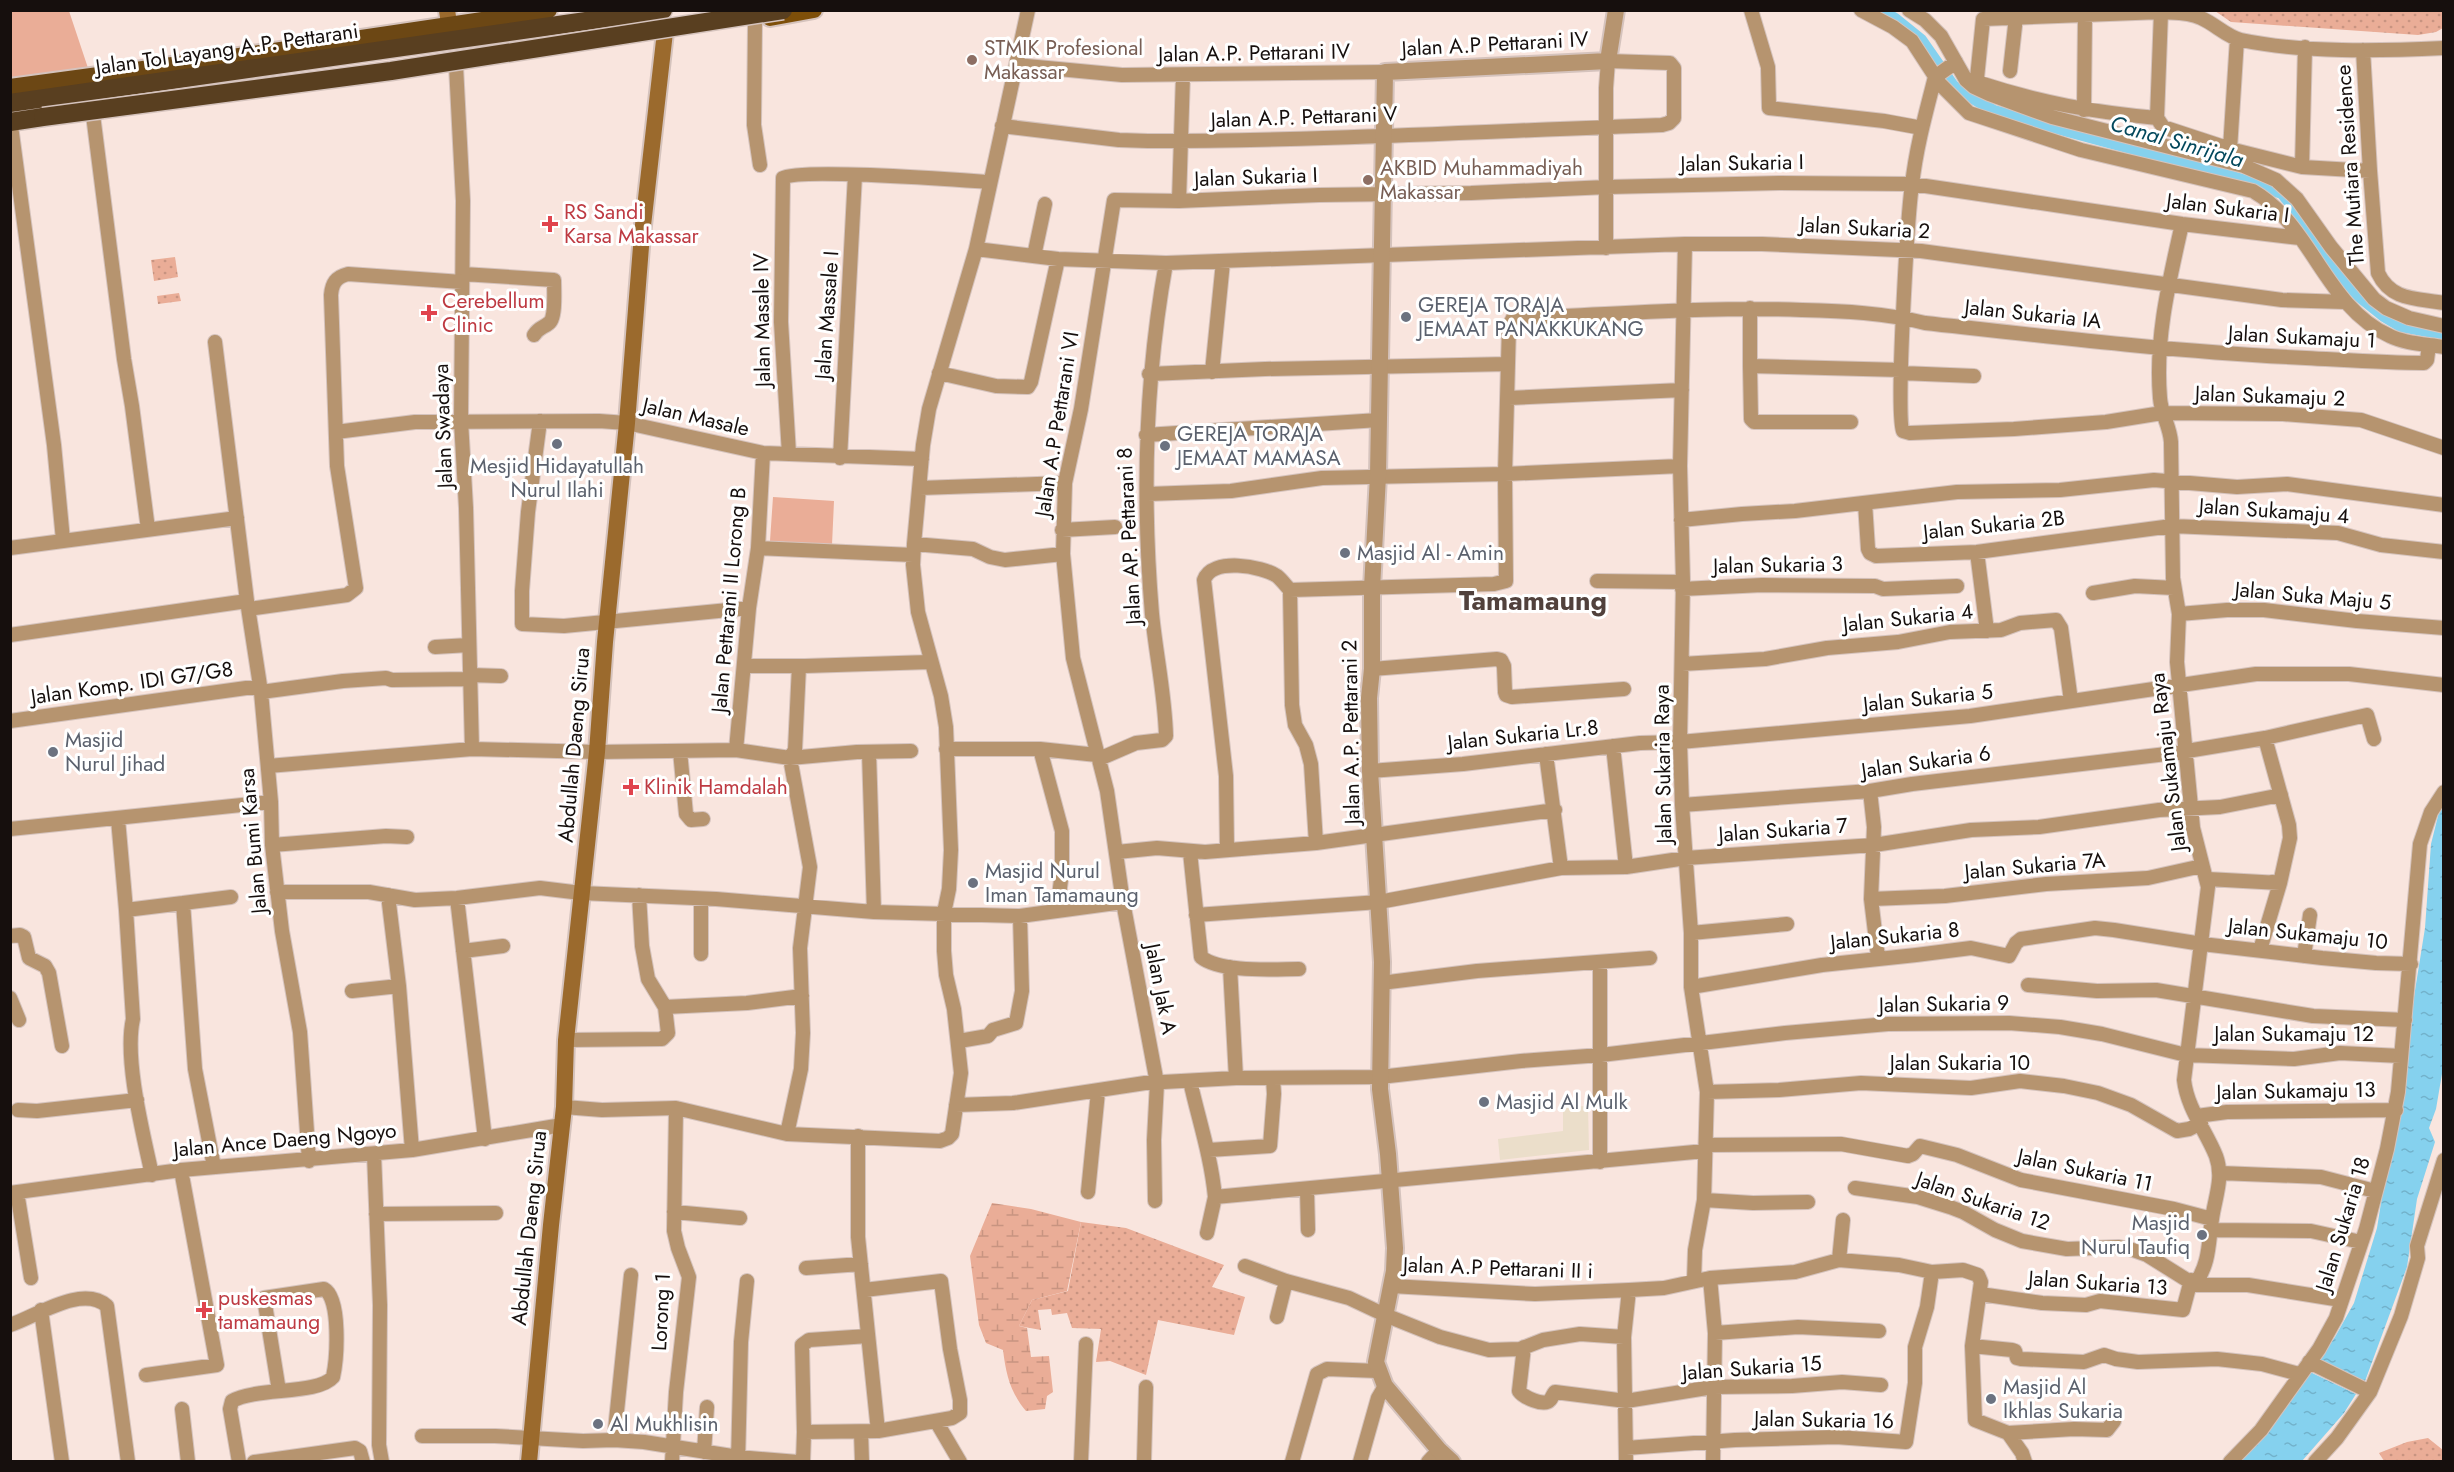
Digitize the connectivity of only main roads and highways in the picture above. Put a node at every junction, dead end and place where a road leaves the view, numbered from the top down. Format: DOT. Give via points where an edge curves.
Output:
graph roads {
  1 [pos="549,10"];
  2 [pos="600,10"];
  3 [pos="663,10"];
  4 [pos="814,10"];
  5 [pos="787,12"];
  6 [pos="757,15"];
  7 [pos="448,17"];
  8 [pos="665,32"];
  9 [pos="453,63"];
  10 [pos="10,87"];
  11 [pos="10,95"];
  12 [pos="10,103"];
  13 [pos="11,123"];
  14 [pos="530,1461"];
  1 -- 7 [label="highway"];
  2 -- 11 [label="highway, Jalan Tol Layang A.P. Pettarani"];
  3 -- 12 [label="highway, Jalan Tol Layang A.P. Pettarani"];
  4 -- 5 [label="main road"];
  5 -- 6 [label="main road"];
  5 -- 13 [label="highway, bridge"];
  6 -- 8 [label="main road"];
  6 -- 9 [label="highway"];
  7 -- 10 [label="highway" via="239,57"];
  8 -- 9 [label="main road"];
  8 -- 14 [label="main road, Abdullah Daeng Sirua" via="642,234"];
  9 -- 13 [label="main road" via="93,115"];
  9 -- 13 [label="highway" via="428,60"];
}
